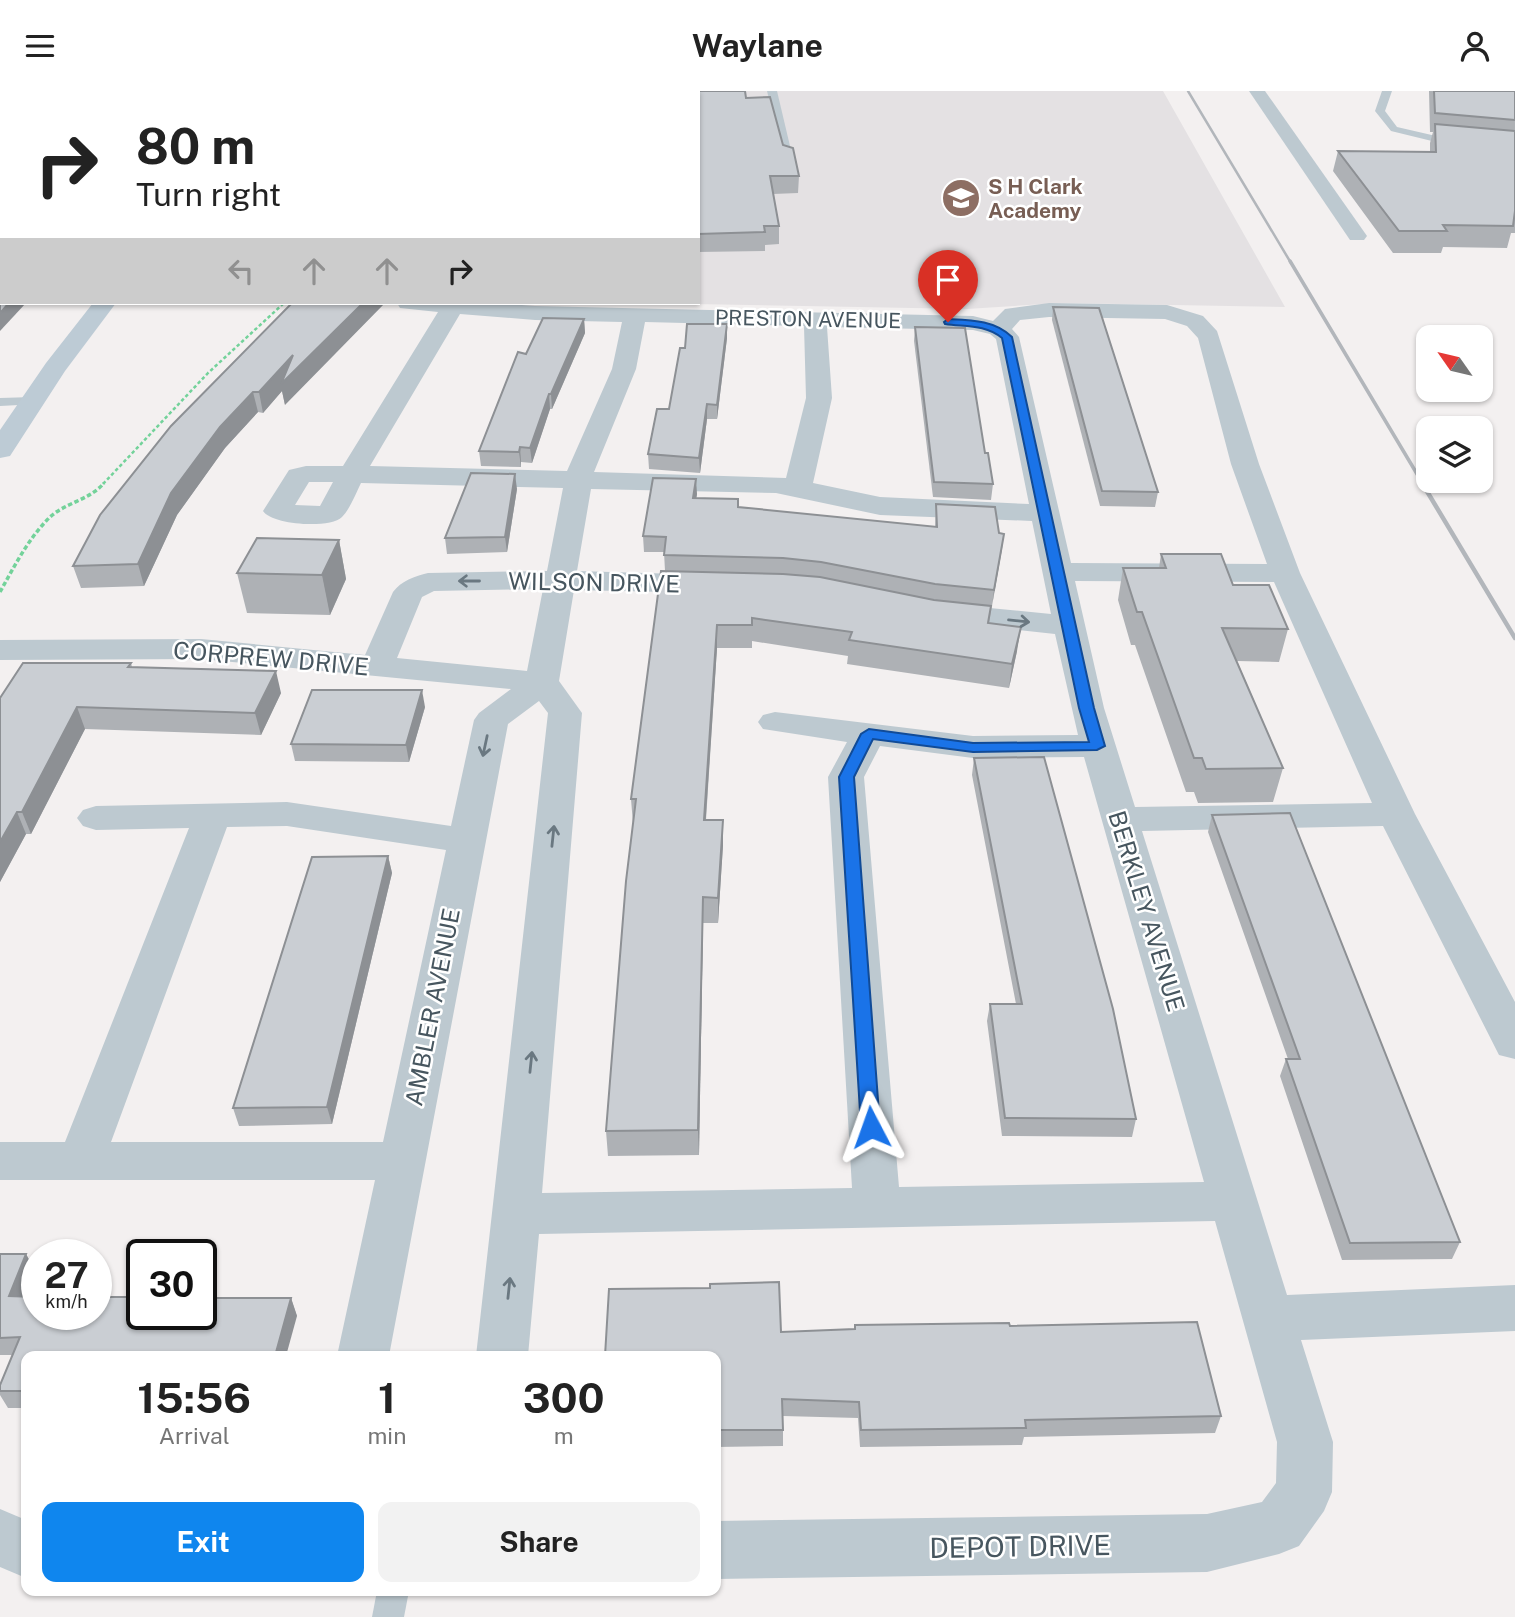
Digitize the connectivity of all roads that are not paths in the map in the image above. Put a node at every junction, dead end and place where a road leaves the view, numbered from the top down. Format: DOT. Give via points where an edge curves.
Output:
graph roads {
  1 [pos="772,91"];
  2 [pos="1257,91"];
  3 [pos="1387,91"];
  4 [pos="1515,146"];
  5 [pos="790,161"];
  6 [pos="1357,236"];
  7 [pos="104,305"];
  8 [pos="438,305"];
  9 [pos="453,306"];
  10 [pos="635,316"];
  11 [pos="815,319"];
  12 [pos="998,329"];
  13 [pos="33,401"];
  14 [pos="0,402"];
  15 [pos="0,450"];
  16 [pos="578,478"];
  17 [pos="798,487"];
  18 [pos="1044,513"];
  19 [pos="1057,572"];
  20 [pos="1285,573"];
  21 [pos="561,580"];
  22 [pos="744,584"];
  23 [pos="908,607"];
  24 [pos="1069,626"];
  25 [pos="0,650"];
  26 [pos="377,666"];
  27 [pos="542,682"];
  28 [pos="775,722"];
  29 [pos="869,734"];
  30 [pos="1097,746"];
  31 [pos="1396,814"];
  32 [pos="213,815"];
  33 [pos="96,818"];
  34 [pos="1120,819"];
  35 [pos="466,841"];
  36 [pos="1515,1043"];
  37 [pos="81,1160"];
  38 [pos="0,1161"];
  39 [pos="401,1161"];
  40 [pos="1233,1201"];
  41 [pos="877,1208"];
  42 [pos="516,1214"];
  43 [pos="1515,1308"];
  44 [pos="1268,1319"];
  45 [pos="364,1351"];
  46 [pos="502,1351"];
  47 [pos="1304,1492"];
  48 [pos="0,1538"];
  49 [pos="21,1547"];
  50 [pos="721,1551"];
  51 [pos="392,1596"];
  52 [pos="388,1617"];
  1 -- 5 [label="lane"];
  2 -- 6 [label="street"];
  3 -- 4 [label="lane" via="1380,111 1394,129 1436,139"];
  7 -- 13 [label="main road"];
  8 -- 9 [label="street, PRESTON AVENUE"];
  9 -- 10 [label="street, PRESTON AVENUE"];
  9 -- 16 [label="street" via="352,474"];
  10 -- 11 [label="street, PRESTON AVENUE"];
  10 -- 16 [label="street" via="624,369"];
  11 -- 12 [label="street, PRESTON AVENUE" via="973,323"];
  11 -- 17 [label="street" via="819,398"];
  12 -- 18 [label="street, BERKLEY AVENUE" via="1007,337"];
  12 -- 20 [label="street" via="1013,314 1049,310 1167,312 1195,321 1209,336 1245,464"];
  13 -- 14 [label="lane"];
  13 -- 15 [label="main road"];
  16 -- 17 [label="street"];
  16 -- 21 [label="street"];
  17 -- 18 [label="street" via="880,506"];
  18 -- 19 [label="street, BERKLEY AVENUE"];
  19 -- 20 [label="street"];
  19 -- 24 [label="street, BERKLEY AVENUE"];
  20 -- 31 [label="street"];
  21 -- 22 [label="street, WILSON DRIVE"];
  21 -- 26 [label="street, WILSON DRIVE, one-way" via="418,585 409,592"];
  21 -- 27 [label="street"];
  23 -- 24 [label="street, one-way"];
  24 -- 30 [label="street, BERKLEY AVENUE"];
  25 -- 26 [label="street, CORPREW DRIVE" via="201,649"];
  26 -- 27 [label="street, CORPREW DRIVE"];
  27 -- 35 [label="street, AMBLER AVENUE, one-way" via="491,720"];
  42 -- 27 [label="street, one-way" via="565,713"];
  28 -- 29 [label="street"];
  29 -- 30 [label="street" via="973,747"];
  29 -- 41 [label="street" via="846,777"];
  30 -- 34 [label="street, BERKLEY AVENUE"];
  31 -- 34 [label="street"];
  31 -- 36 [label="street"];
  32 -- 33 [label="street"];
  32 -- 35 [label="street" via="287,814"];
  32 -- 37 [label="street"];
  34 -- 40 [label="street, BERKLEY AVENUE"];
  35 -- 39 [label="street, AMBLER AVENUE"];
  37 -- 38 [label="street"];
  37 -- 39 [label="street"];
  39 -- 45 [label="street, AMBLER AVENUE"];
  40 -- 41 [label="street"];
  40 -- 44 [label="street, BERKLEY AVENUE"];
  41 -- 42 [label="street"];
  46 -- 42 [label="street, one-way"];
  43 -- 44 [label="street"];
  44 -- 47 [label="street, BERKLEY AVENUE" via="1305,1442"];
  47 -- 50 [label="street, DEPOT DRIVE" via="1279,1526 1207,1543"];
  48 -- 49 [label="street"];
  51 -- 52 [label="lane"];
}
